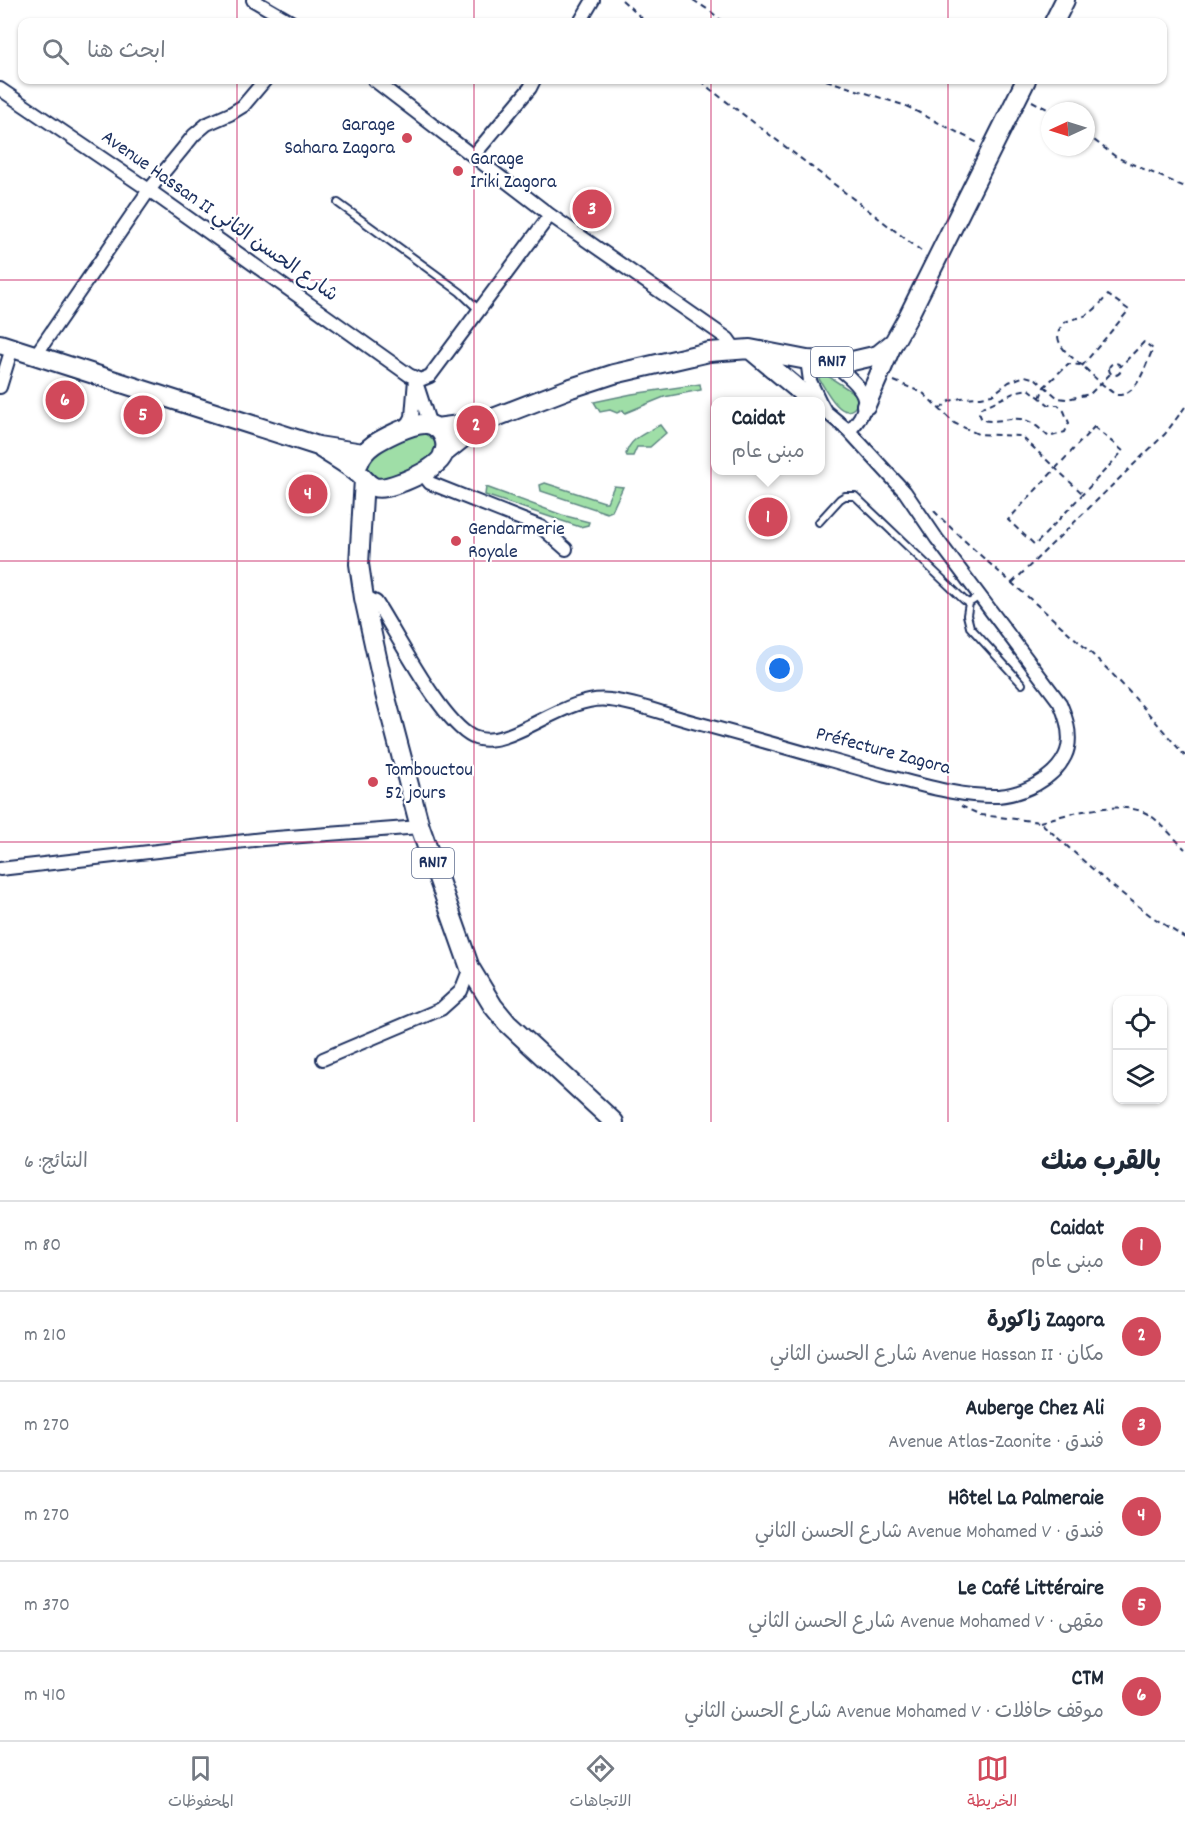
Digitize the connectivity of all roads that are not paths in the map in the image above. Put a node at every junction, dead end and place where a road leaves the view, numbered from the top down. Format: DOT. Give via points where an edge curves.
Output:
graph roads {
  1 [pos="253,0"];
  2 [pos="593,0"];
  3 [pos="1065,0"];
  4 [pos="284,18"];
  5 [pos="582,18"];
  6 [pos="1056,18"];
  7 [pos="262,84"];
  8 [pos="379,84"];
  9 [pos="532,84"];
  10 [pos="1023,87"];
  11 [pos="0,88"];
  12 [pos="474,155"];
  13 [pos="149,190"];
  14 [pos="338,204"];
  15 [pos="550,215"];
  16 [pos="479,310"];
  17 [pos="894,342"];
  18 [pos="6,346"];
  19 [pos="742,349"];
  20 [pos="35,356"];
  21 [pos="807,360"];
  22 [pos="831,362"];
  23 [pos="415,379"];
  24 [pos="0,387"];
  25 [pos="809,397"];
  26 [pos="817,397"];
  27 [pos="866,405"];
  28 [pos="825,409"];
  29 [pos="483,422"];
  30 [pos="433,426"];
  31 [pos="406,428"];
  32 [pos="849,431"];
  33 [pos="318,446"];
  34 [pos="363,453"];
  35 [pos="443,454"];
  36 [pos="422,473"];
  37 [pos="362,478"];
  38 [pos="381,488"];
  39 [pos="819,522"];
  40 [pos="566,549"];
  41 [pos="360,550"];
  42 [pos="980,596"];
  43 [pos="363,598"];
  44 [pos="969,603"];
  45 [pos="1022,684"];
  46 [pos="420,827"];
  47 [pos="0,869"];
  48 [pos="470,968"];
  49 [pos="323,1059"];
  50 [pos="614,1122"];
  1 -- 4 [label="street"];
  2 -- 5 [label="street"];
  3 -- 6 [label="main road"];
  7 -- 13 [label="street" via="243,106 194,135"];
  8 -- 12 [label="street"];
  9 -- 12 [label="street"];
  10 -- 17 [label="main road"];
  11 -- 13 [label="street, Avenue Hassan II شارع الحسن الثاني"];
  12 -- 15 [label="street"];
  13 -- 20 [label="street"];
  13 -- 23 [label="street, Avenue Hassan II شارع الحسن الثاني"];
  14 -- 16 [label="lane"];
  15 -- 16 [label="street"];
  15 -- 19 [label="street"];
  16 -- 23 [label="street" via="430,376"];
  17 -- 22 [label="main road, RN17" via="878,355"];
  17 -- 27 [label="main road"];
  18 -- 20 [label="main road"];
  18 -- 24 [label="street"];
  19 -- 21 [label="main road, RN17"];
  19 -- 25 [label="main road"];
  19 -- 29 [label="main road, RN17" via="690,356 614,375"];
  20 -- 33 [label="main road"];
  21 -- 22 [label="main road, RN17"];
  21 -- 26 [label="street"];
  22 -- 27 [label="street" via="860,387"];
  23 -- 30 [label="street"];
  23 -- 31 [label="street" via="412,417"];
  27 -- 32 [label="street"];
  28 -- 32 [label="street, Préfecture Zagora"];
  29 -- 30 [label="main road, RN17"];
  29 -- 35 [label="main road, RN17"];
  30 -- 31 [label="main road, RN17"];
  30 -- 35 [label="main road" via="444,438"];
  31 -- 34 [label="main road, RN17"];
  32 -- 42 [label="street, Préfecture Zagora" via="905,492"];
  33 -- 34 [label="main road"];
  33 -- 37 [label="main road"];
  34 -- 37 [label="main road, RN17" via="359,462"];
  35 -- 36 [label="main road, RN17"];
  36 -- 38 [label="main road, RN17"];
  36 -- 40 [label="street" via="430,483 541,527"];
  37 -- 38 [label="main road"];
  37 -- 41 [label="main road, RN17"];
  38 -- 41 [label="main road, RN17"];
  39 -- 44 [label="lane" via="840,499 855,496"];
  41 -- 43 [label="main road, RN17"];
  42 -- 43 [label="street, Préfecture Zagora" via="1060,703 1068,725 1066,756 1041,781 1013,794 990,796 936,789 609,699 578,703 512,735 478,739 458,726 427,686 376,602"];
  42 -- 44 [label="lane"];
  43 -- 46 [label="main road, RN17"];
  44 -- 45 [label="lane" via="966,615 970,627"];
  46 -- 47 [label="street" via="263,839"];
  46 -- 48 [label="main road, RN17"];
  48 -- 49 [label="street" via="461,991 441,1009"];
  48 -- 50 [label="main road, RN17" via="507,1023"];
}
